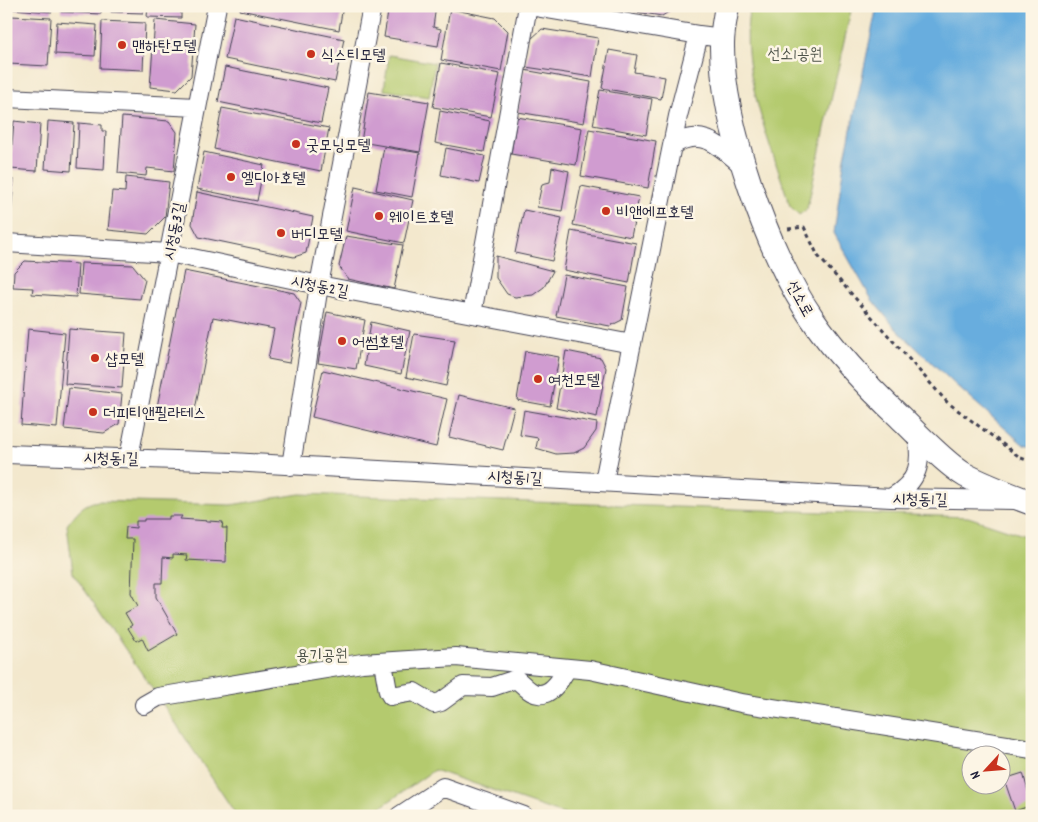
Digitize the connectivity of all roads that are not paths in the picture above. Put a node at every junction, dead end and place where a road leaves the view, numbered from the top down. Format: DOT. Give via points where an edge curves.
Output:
graph roads {
  1 [pos="217,6"];
  2 [pos="372,6"];
  3 [pos="528,6"];
  4 [pos="727,6"];
  5 [pos="699,35"];
  6 [pos="723,38"];
  7 [pos="6,98"];
  8 [pos="197,107"];
  9 [pos="672,146"];
  10 [pos="745,168"];
  11 [pos="6,243"];
  12 [pos="169,253"];
  13 [pos="319,285"];
  14 [pos="472,314"];
  15 [pos="632,344"];
  16 [pos="916,433"];
  17 [pos="6,454"];
  18 [pos="129,457"];
  19 [pos="291,466"];
  20 [pos="604,481"];
  21 [pos="891,498"];
  22 [pos="1028,501"];
  23 [pos="383,663"];
  24 [pos="567,668"];
  25 [pos="144,705"];
  26 [pos="1032,749"];
  27 [pos="399,816"];
  28 [pos="524,816"];
  1 -- 8 [label="street, 시청동3길"];
  2 -- 13 [label="street"];
  3 -- 5 [label="street"];
  3 -- 14 [label="street"];
  4 -- 6 [label="street, 선소로"];
  5 -- 6 [label="street"];
  5 -- 9 [label="street"];
  6 -- 10 [label="street, 선소로" via="724,73"];
  7 -- 8 [label="street"];
  8 -- 12 [label="street, 시청동3길"];
  9 -- 10 [label="street" via="684,139 702,138 720,147"];
  9 -- 15 [label="street"];
  10 -- 16 [label="street, 선소로" via="766,230 811,317 873,391"];
  11 -- 12 [label="street, 시청동2길"];
  12 -- 13 [label="street, 시청동2길"];
  12 -- 18 [label="street, 시청동3길"];
  13 -- 14 [label="street, 시청동2길"];
  13 -- 19 [label="street"];
  14 -- 15 [label="street, 시청동2길"];
  15 -- 20 [label="street"];
  16 -- 21 [label="street" via="921,453 919,465 907,486"];
  16 -- 22 [label="street, 선소로" via="964,474"];
  17 -- 18 [label="street, 시청동1길"];
  18 -- 19 [label="street, 시청동1길"];
  19 -- 20 [label="street, 시청동1길"];
  20 -- 21 [label="street, 시청동1길"];
  21 -- 22 [label="street, 시청동1길"];
  23 -- 24 [label="street" via="456,658"];
  23 -- 24 [label="street" via="391,696 414,692 434,704 462,686 492,687 516,679 531,692 540,694 560,682"];
  23 -- 25 [label="street" via="158,696"];
  24 -- 26 [label="street" via="590,670 742,703"];
  27 -- 28 [label="street" via="442,787"];
}
